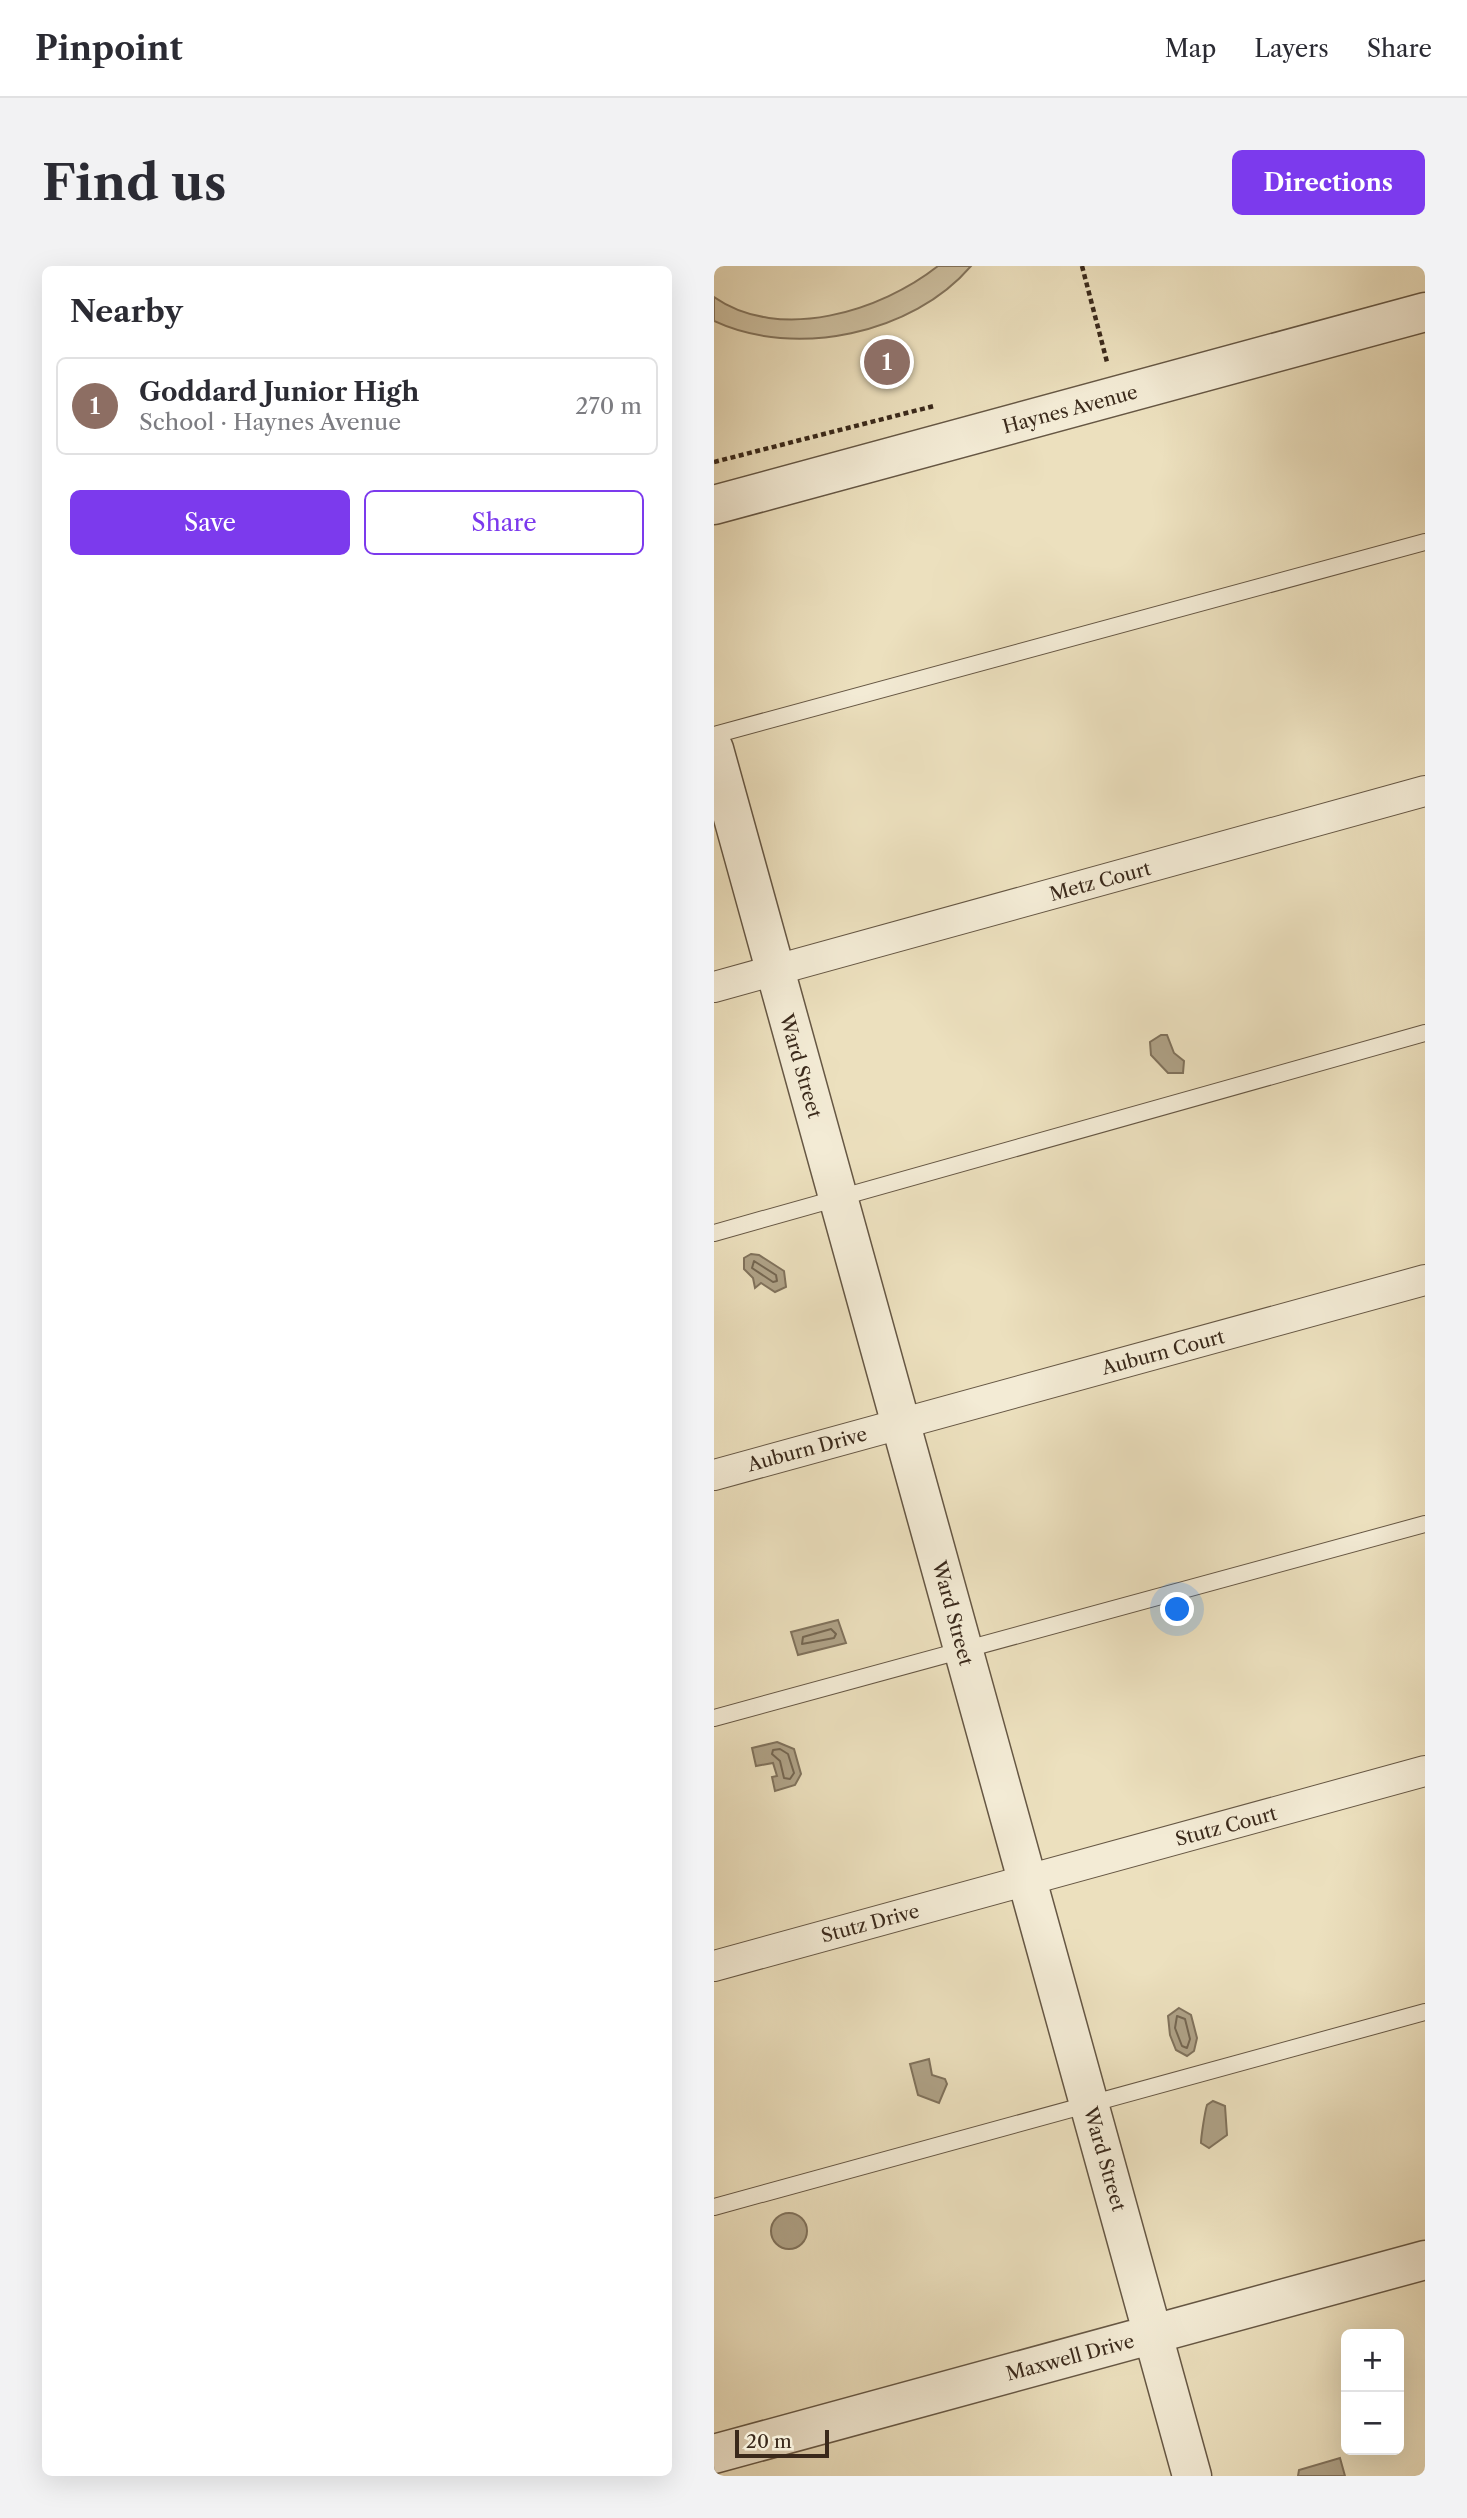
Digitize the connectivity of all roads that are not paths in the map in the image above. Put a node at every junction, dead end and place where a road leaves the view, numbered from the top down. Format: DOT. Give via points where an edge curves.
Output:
graph roads {
  1 [pos="1425,312"];
  2 [pos="714,505"];
  3 [pos="1425,542"];
  4 [pos="714,736"];
  5 [pos="714,749"];
  6 [pos="1425,791"];
  7 [pos="774,970"];
  8 [pos="714,987"];
  9 [pos="1425,1033"];
  10 [pos="838,1199"];
  11 [pos="714,1233"];
  12 [pos="1425,1280"];
  13 [pos="901,1424"];
  14 [pos="714,1475"];
  15 [pos="1425,1524"];
  16 [pos="963,1650"];
  17 [pos="714,1718"];
  18 [pos="1425,1771"];
  19 [pos="1027,1881"];
  20 [pos="714,1966"];
  21 [pos="1425,2012"];
  22 [pos="1089,2104"];
  23 [pos="714,2207"];
  24 [pos="1425,2260"];
  25 [pos="1153,2334"];
  26 [pos="714,2454"];
  27 [pos="1192,2476"];
  1 -- 2 [label="street, Haynes Avenue"];
  3 -- 4 [label="lane"];
  5 -- 7 [label="street, Ward Street"];
  6 -- 7 [label="street, Metz Court"];
  7 -- 8 [label="street, Metz Court"];
  7 -- 10 [label="street, Ward Street"];
  9 -- 10 [label="lane"];
  10 -- 11 [label="lane"];
  10 -- 13 [label="street, Ward Street"];
  12 -- 13 [label="street, Auburn Court"];
  13 -- 14 [label="street, Auburn Drive"];
  13 -- 16 [label="street, Ward Street"];
  15 -- 16 [label="lane"];
  16 -- 17 [label="lane"];
  16 -- 19 [label="street, Ward Street"];
  18 -- 19 [label="street, Stutz Court"];
  19 -- 20 [label="street, Stutz Drive"];
  19 -- 22 [label="street, Ward Street"];
  21 -- 22 [label="lane"];
  22 -- 23 [label="lane"];
  22 -- 25 [label="street, Ward Street"];
  24 -- 25 [label="street, Maxwell Drive"];
  25 -- 26 [label="street, Maxwell Drive"];
  25 -- 27 [label="street, Ward Street"];
}
